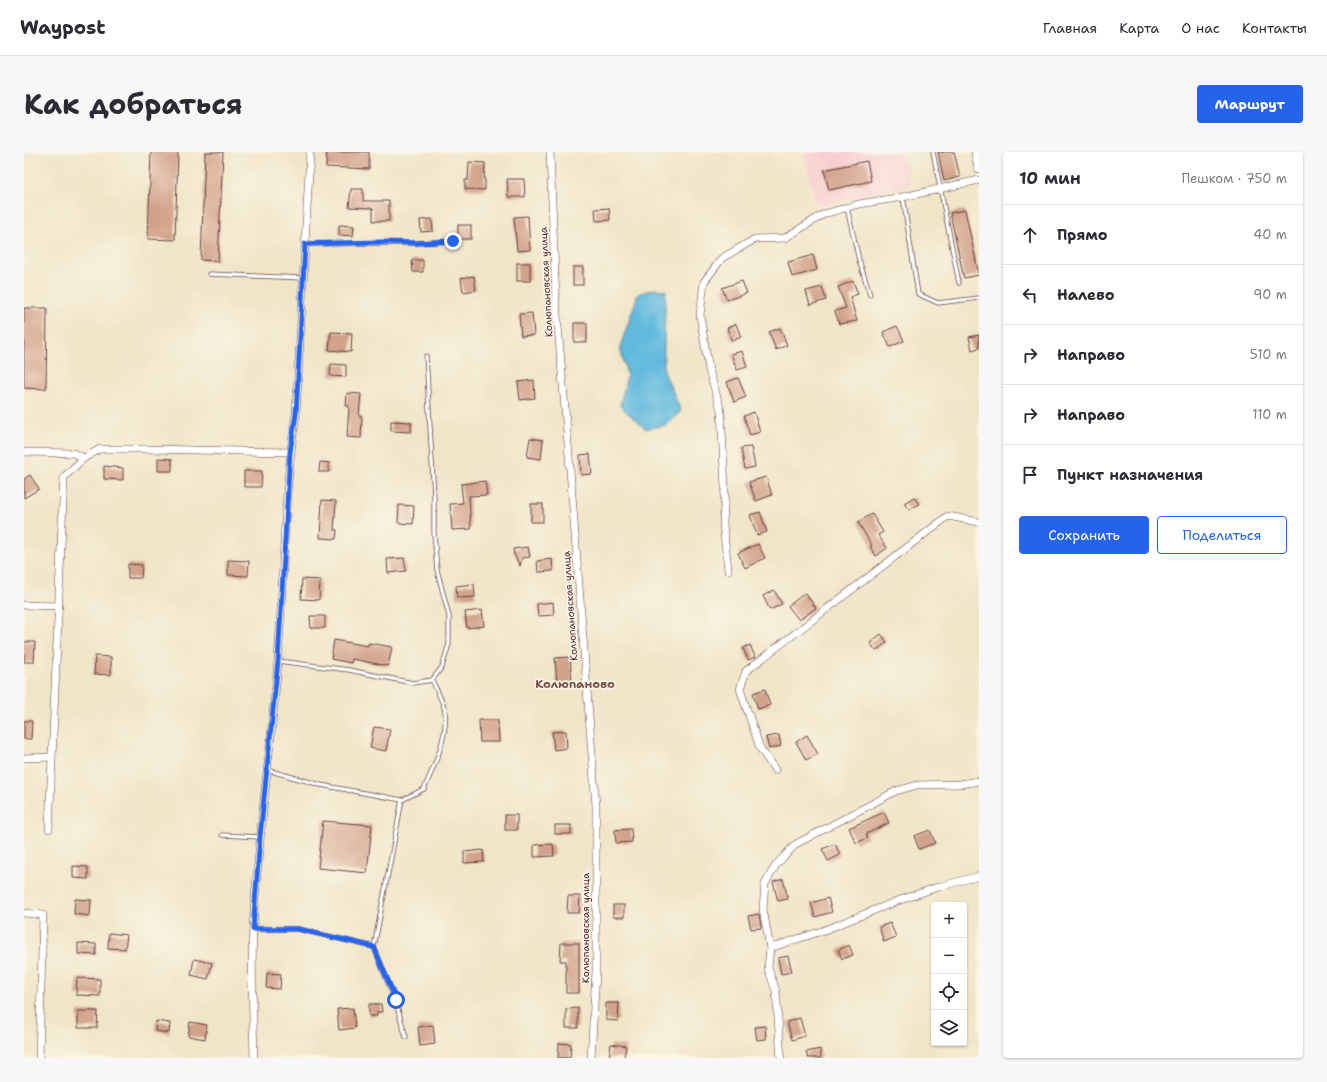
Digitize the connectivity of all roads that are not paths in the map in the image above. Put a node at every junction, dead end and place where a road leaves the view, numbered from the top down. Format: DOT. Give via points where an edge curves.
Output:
graph roads {
  1 [pos="310,152"];
  2 [pos="550,152"];
  3 [pos="933,152"];
  4 [pos="976,152"];
  5 [pos="979,168"];
  6 [pos="979,180"];
  7 [pos="940,188"];
  8 [pos="903,196"];
  9 [pos="847,208"];
  10 [pos="453,241"];
  11 [pos="305,244"];
  12 [pos="209,274"];
  13 [pos="303,278"];
  14 [pos="959,283"];
  15 [pos="870,295"];
  16 [pos="979,298"];
  17 [pos="426,356"];
  18 [pos="24,452"];
  19 [pos="290,452"];
  20 [pos="84,458"];
  21 [pos="979,522"];
  22 [pos="728,570"];
  23 [pos="24,604"];
  24 [pos="59,606"];
  25 [pos="278,661"];
  26 [pos="432,680"];
  27 [pos="24,758"];
  28 [pos="51,758"];
  29 [pos="267,770"];
  30 [pos="775,770"];
  31 [pos="979,781"];
  32 [pos="402,800"];
  33 [pos="49,829"];
  34 [pos="222,835"];
  35 [pos="260,837"];
  36 [pos="979,876"];
  37 [pos="24,913"];
  38 [pos="253,929"];
  39 [pos="374,947"];
  40 [pos="770,948"];
  41 [pos="406,1037"];
  42 [pos="39,1058"];
  43 [pos="254,1058"];
  44 [pos="590,1058"];
  45 [pos="781,1058"];
  1 -- 11 [label="street"];
  2 -- 44 [label="street, Колюпановская улица" via="556,303 596,806 596,971"];
  3 -- 7 [label="lane"];
  4 -- 5 [label="street"];
  6 -- 7 [label="street"];
  7 -- 8 [label="street"];
  7 -- 14 [label="lane"];
  8 -- 9 [label="street"];
  8 -- 16 [label="lane" via="918,294 938,303"];
  9 -- 15 [label="lane"];
  9 -- 22 [label="street" via="824,214 785,238 755,239 722,258 704,282 700,315 709,370 721,411 725,488 723,524"];
  10 -- 11 [label="lane"];
  11 -- 13 [label="street"];
  12 -- 13 [label="lane"];
  13 -- 19 [label="street" via="296,414"];
  17 -- 26 [label="lane" via="437,570 449,616 449,644 442,667"];
  18 -- 20 [label="street" via="74,453"];
  19 -- 20 [label="street" via="100,450"];
  19 -- 25 [label="street"];
  20 -- 24 [label="street" via="64,477"];
  21 -- 30 [label="street" via="948,516 746,671 740,689 760,748"];
  23 -- 24 [label="street"];
  24 -- 28 [label="street"];
  25 -- 26 [label="lane" via="349,670 413,683"];
  25 -- 29 [label="street"];
  26 -- 32 [label="lane" via="445,711 444,734 424,789"];
  27 -- 28 [label="street"];
  28 -- 33 [label="street"];
  29 -- 32 [label="lane" via="321,785"];
  29 -- 35 [label="street"];
  31 -- 40 [label="street" via="917,785 896,791 796,844 776,864 765,884 763,909"];
  32 -- 39 [label="lane"];
  34 -- 35 [label="lane"];
  35 -- 38 [label="street"];
  36 -- 40 [label="street" via="900,900 822,931"];
  37 -- 42 [label="street" via="43,915"];
  38 -- 39 [label="lane" via="298,929"];
  38 -- 43 [label="street"];
  39 -- 41 [label="lane" via="396,1000"];
  40 -- 45 [label="street" via="768,968 776,991"];
}
